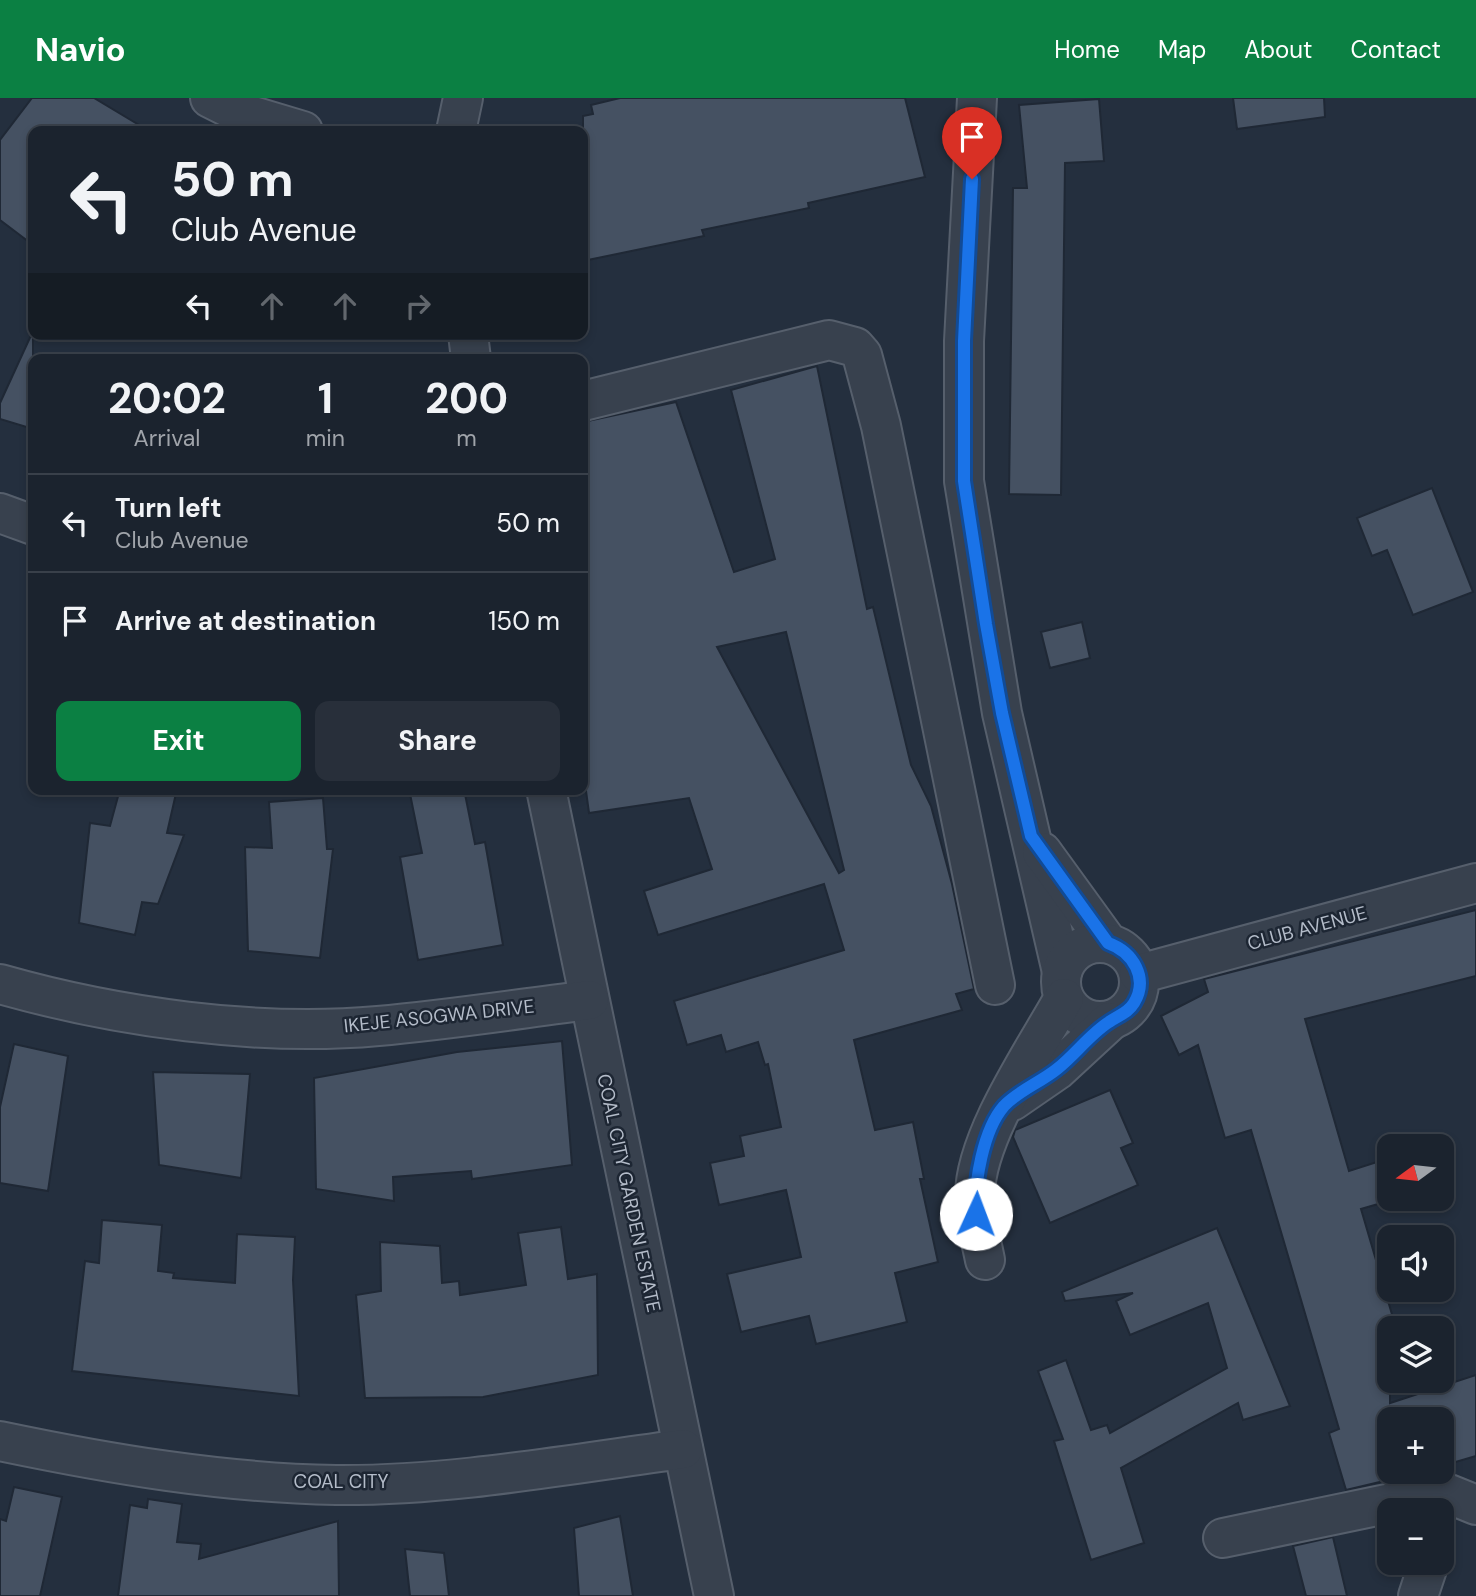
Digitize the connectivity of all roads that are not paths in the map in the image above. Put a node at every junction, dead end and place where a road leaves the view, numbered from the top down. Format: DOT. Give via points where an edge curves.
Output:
graph roads {
  1 [pos="211,98"];
  2 [pos="463,98"];
  3 [pos="977,98"];
  4 [pos="286,126"];
  5 [pos="457,126"];
  6 [pos="588,400"];
  7 [pos="0,513"];
  8 [pos="28,523"];
  9 [pos="548,795"];
  10 [pos="1031,836"];
  11 [pos="1476,883"];
  12 [pos="1108,943"];
  13 [pos="1139,974"];
  14 [pos="0,984"];
  15 [pos="995,985"];
  16 [pos="1063,985"];
  17 [pos="589,1000"];
  18 [pos="1109,1022"];
  19 [pos="1004,1106"];
  20 [pos="985,1260"];
  21 [pos="0,1441"];
  22 [pos="683,1449"];
  23 [pos="1377,1514"];
  24 [pos="1223,1538"];
  25 [pos="1425,1575"];
  26 [pos="714,1596"];
  27 [pos="1418,1596"];
  1 -- 4 [label="street"];
  2 -- 5 [label="street"];
  3 -- 10 [label="street" via="964,341 964,481 1002,713"];
  6 -- 15 [label="street" via="828,340 855,347 862,355 881,426"];
  7 -- 8 [label="street"];
  9 -- 17 [label="street, COAL CITY GARDEN ESTATE"];
  10 -- 12 [label="street"];
  10 -- 16 [label="street"];
  11 -- 13 [label="street, CLUB AVENUE"];
  12 -- 13 [label="street" via="1128,954"];
  12 -- 16 [label="street" via="1084,946 1067,961"];
  13 -- 18 [label="street" via="1134,1004"];
  14 -- 17 [label="street, IKEJE ASOGWA DRIVE" via="52,999 184,1020 282,1027 376,1026"];
  16 -- 18 [label="street" via="1074,1013 1090,1021"];
  16 -- 19 [label="street"];
  17 -- 22 [label="street, COAL CITY GARDEN ESTATE"];
  18 -- 19 [label="street" via="1057,1070"];
  19 -- 20 [label="street" via="987,1142 974,1193"];
  21 -- 22 [label="street, COAL CITY" via="198,1476 336,1485 474,1476"];
  22 -- 26 [label="street, COAL CITY GARDEN ESTATE"];
  23 -- 24 [label="street"];
  25 -- 27 [label="street"];
}
